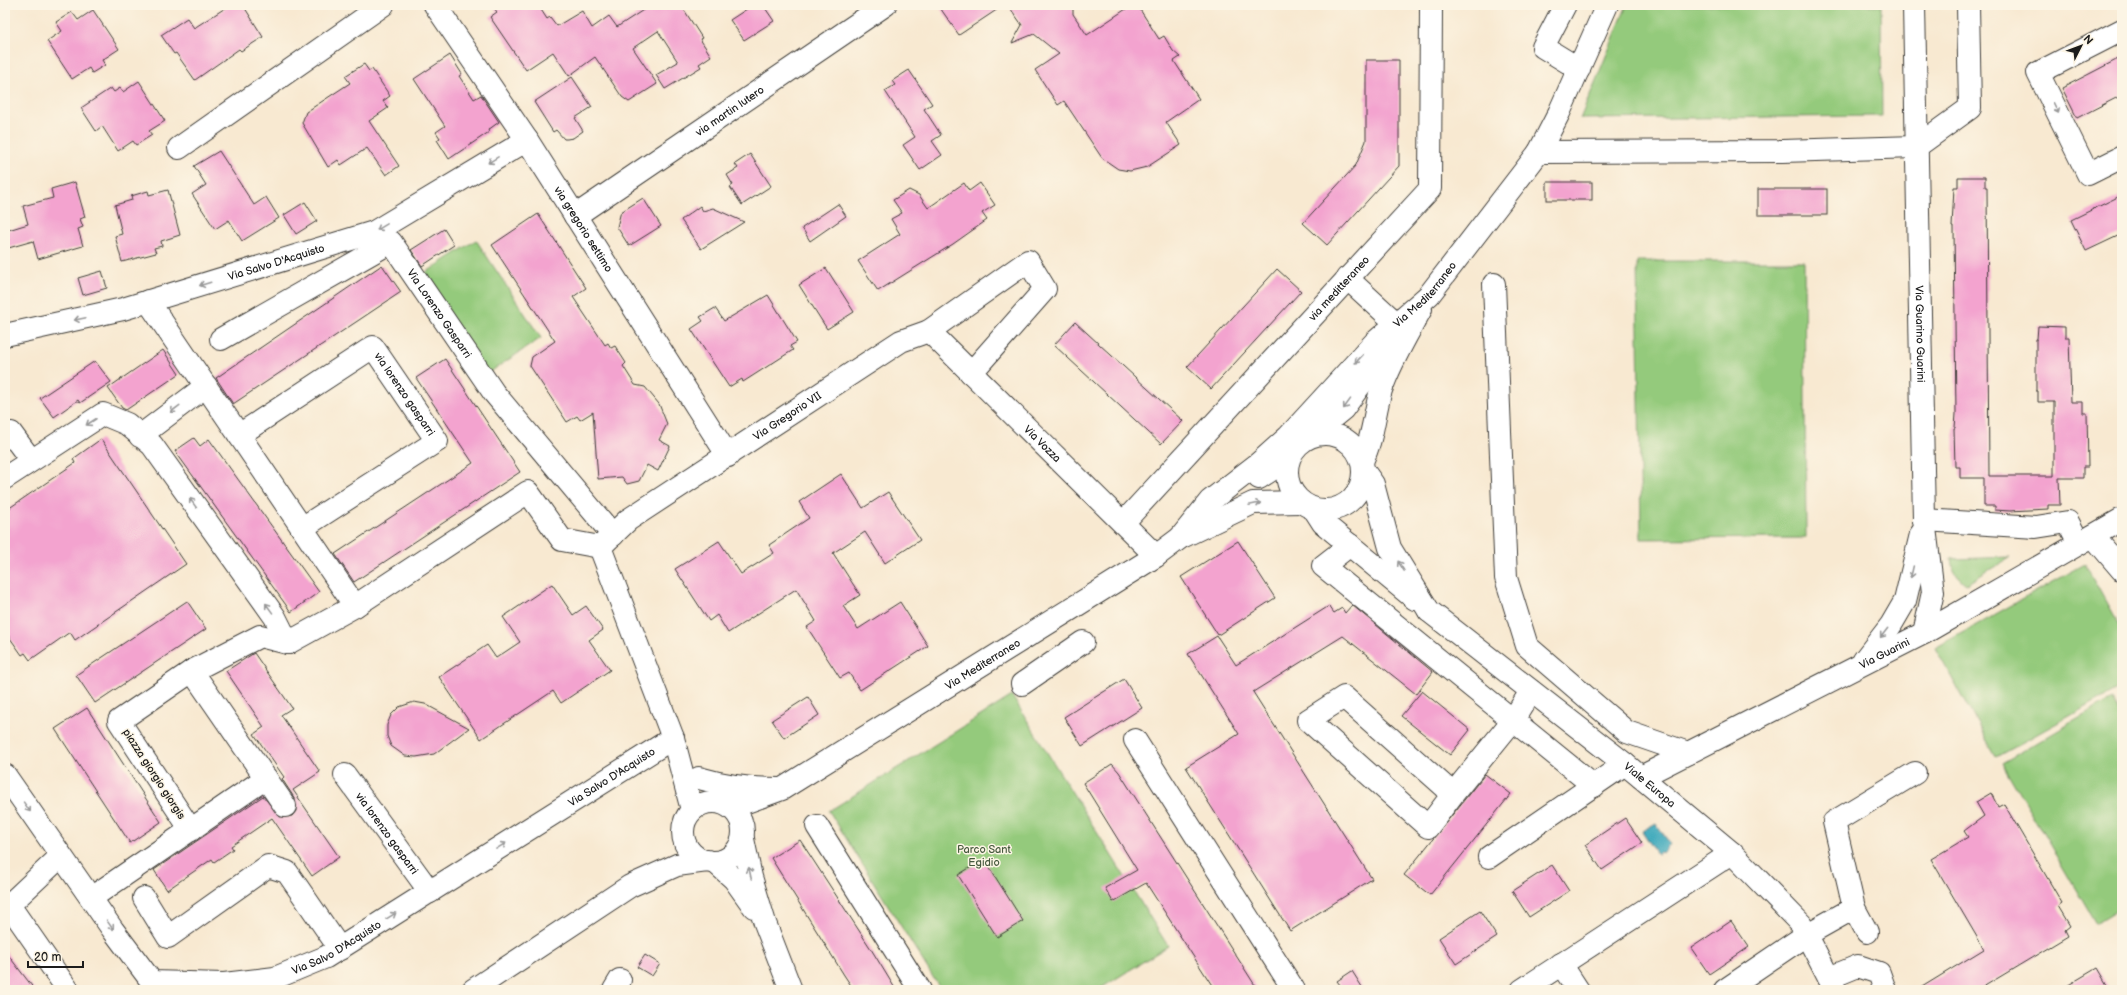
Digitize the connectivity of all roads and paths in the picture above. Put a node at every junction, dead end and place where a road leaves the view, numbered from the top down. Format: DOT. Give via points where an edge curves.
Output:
graph roads {
  1 [pos="383,5"];
  2 [pos="435,5"];
  3 [pos="885,5"];
  4 [pos="1431,5"];
  5 [pos="1565,5"];
  6 [pos="1607,5"];
  7 [pos="1914,5"];
  8 [pos="1968,5"];
  9 [pos="2122,30"];
  10 [pos="1579,69"];
  11 [pos="527,140"];
  12 [pos="1916,147"];
  13 [pos="179,148"];
  14 [pos="1539,152"];
  15 [pos="2122,157"];
  16 [pos="575,216"];
  17 [pos="1347,278"];
  18 [pos="1494,284"];
  19 [pos="1430,295"];
  20 [pos="148,301"];
  21 [pos="1397,324"];
  22 [pos="929,331"];
  23 [pos="5,335"];
  24 [pos="221,339"];
  25 [pos="971,373"];
  26 [pos="206,386"];
  27 [pos="239,435"];
  28 [pos="140,436"];
  29 [pos="1310,436"];
  30 [pos="5,438"];
  31 [pos="728,456"];
  32 [pos="1288,459"];
  33 [pos="31,460"];
  34 [pos="1362,466"];
  35 [pos="5,478"];
  36 [pos="1308,505"];
  37 [pos="2122,519"];
  38 [pos="1924,520"];
  39 [pos="1123,523"];
  40 [pos="302,528"];
  41 [pos="1181,537"];
  42 [pos="2086,540"];
  43 [pos="606,541"];
  44 [pos="1350,545"];
  45 [pos="1156,556"];
  46 [pos="2122,570"];
  47 [pos="1933,592"];
  48 [pos="1906,601"];
  49 [pos="356,606"];
  50 [pos="1430,611"];
  51 [pos="1962,611"];
  52 [pos="1924,633"];
  53 [pos="1083,642"];
  54 [pos="288,643"];
  55 [pos="1861,664"];
  56 [pos="192,671"];
  57 [pos="1022,684"];
  58 [pos="1531,691"];
  59 [pos="1512,720"];
  60 [pos="673,738"];
  61 [pos="1135,740"];
  62 [pos="1688,753"];
  63 [pos="1633,771"];
  64 [pos="1915,773"];
  65 [pos="5,775"];
  66 [pos="345,775"];
  67 [pos="266,778"];
  68 [pos="699,778"];
  69 [pos="1594,786"];
  70 [pos="782,789"];
  71 [pos="1453,794"];
  72 [pos="723,803"];
  73 [pos="285,806"];
  74 [pos="692,810"];
  75 [pos="817,826"];
  76 [pos="191,830"];
  77 [pos="683,834"];
  78 [pos="743,835"];
  79 [pos="1732,853"];
  80 [pos="61,856"];
  81 [pos="1489,857"];
  82 [pos="711,862"];
  83 [pos="630,886"];
  84 [pos="430,892"];
  85 [pos="91,898"];
  86 [pos="144,898"];
  87 [pos="1854,908"];
  88 [pos="765,923"];
  89 [pos="1867,932"];
  90 [pos="1806,935"];
  91 [pos="340,949"];
  92 [pos="1562,964"];
  93 [pos="1832,984"];
  94 [pos="68,990"];
  95 [pos="473,990"];
  96 [pos="791,990"];
  97 [pos="920,990"];
  98 [pos="1294,990"];
  99 [pos="1522,990"];
  100 [pos="1578,990"];
  101 [pos="1725,990"];
  102 [pos="1885,990"];
  1 -- 13 [label="street"];
  2 -- 11 [label="street, via gregorio settimo"];
  3 -- 16 [label="street, via martin lutero"];
  4 -- 17 [label="street, via meditteraneo" via="1430,189"];
  5 -- 10 [label="street" via="1543,47"];
  6 -- 10 [label="street, Via Mediterraneo"];
  7 -- 12 [label="street, Via Guarino Guarini"];
  8 -- 12 [label="street" via="1970,108"];
  9 -- 15 [label="street, one-way" via="2038,73 2088,174"];
  10 -- 14 [label="street, Via Mediterraneo"];
  11 -- 16 [label="street, via gregorio settimo"];
  11 -- 20 [label="street, Via Salvo D'Acquisto, one-way" via="374,232"];
  12 -- 14 [label="street" via="1782,151"];
  12 -- 38 [label="street, Via Guarino Guarini"];
  14 -- 19 [label="street, Via Mediterraneo"];
  16 -- 31 [label="street, via gregorio settimo"];
  17 -- 21 [label="street"];
  17 -- 39 [label="street, via meditteraneo"];
  18 -- 62 [label="street" via="1506,578 1527,646 1627,732"];
  19 -- 21 [label="street, Via Mediterraneo"];
  19 -- 29 [label="street, one-way" via="1384,351 1343,409"];
  19 -- 34 [label="street" via="1393,360 1381,390 1369,447"];
  20 -- 23 [label="street, Via Salvo D'Acquisto, one-way" via="123,309"];
  20 -- 26 [label="street"];
  21 -- 41 [label="street, Via Mediterraneo, one-way" via="1375,342 1288,437 1210,501"];
  22 -- 25 [label="street, Via Vozza"];
  22 -- 25 [label="street, Via Gregorio VII" via="1028,260 1045,289"];
  22 -- 31 [label="street, Via Gregorio VII" via="901,341"];
  24 -- 43 [label="street, Via Lorenzo Gasparri" via="391,242 494,393"];
  25 -- 39 [label="street, Via Vozza"];
  26 -- 27 [label="street"];
  26 -- 28 [label="street, one-way"];
  27 -- 40 [label="street"];
  27 -- 40 [label="street, via lorenzo gasparri" via="373,347 437,441"];
  28 -- 33 [label="street, one-way" via="127,424 103,414"];
  54 -- 28 [label="street, one-way" via="276,617 152,445"];
  29 -- 32 [label="street" via="1301,441"];
  29 -- 34 [label="street" via="1323,433 1347,441 1356,450"];
  30 -- 33 [label="street" via="11,433"];
  31 -- 43 [label="street, Via Gregorio VII" via="628,520"];
  32 -- 36 [label="street" via="1288,483 1293,494"];
  32 -- 41 [label="street, Via Mediterraneo" via="1216,509"];
  33 -- 35 [label="street"];
  34 -- 36 [label="street" via="1362,482 1357,493 1348,502 1338,508 1326,510"];
  50 -- 34 [label="street, one-way" via="1390,548 1374,484"];
  41 -- 36 [label="street, Via Mediterraneo, one-way" via="1253,503"];
  36 -- 44 [label="street, Viale Europa" via="1323,523"];
  37 -- 42 [label="street, Via Guarini"];
  38 -- 42 [label="street" via="2036,527 2068,522"];
  38 -- 47 [label="street, Via Guarino Guarini"];
  38 -- 48 [label="street, Via Guarino Guarini, one-way"];
  39 -- 45 [label="street, Via Vozza"];
  40 -- 49 [label="street"];
  41 -- 45 [label="street, Via Mediterraneo"];
  42 -- 46 [label="street"];
  42 -- 51 [label="street, Via Guarini"];
  43 -- 49 [label="street" via="562,540 528,492"];
  43 -- 60 [label="street"];
  44 -- 50 [label="street, Viale Europa"];
  44 -- 59 [label="street" via="1324,566"];
  45 -- 70 [label="street, Via Mediterraneo"];
  47 -- 51 [label="street"];
  47 -- 52 [label="street, Via Guarino Guarini"];
  48 -- 52 [label="street" via="1913,622"];
  48 -- 55 [label="street, Via Guarino Guarini, one-way"];
  49 -- 54 [label="street"];
  50 -- 58 [label="street, Viale Europa"];
  51 -- 52 [label="street, Via Guarini"];
  52 -- 55 [label="street, Via Guarini"];
  53 -- 57 [label="street"];
  54 -- 56 [label="street" via="260,636"];
  55 -- 62 [label="street, Via Guarini"];
  56 -- 67 [label="street"];
  56 -- 76 [label="street, piazza giorgio giorgis" via="119,721"];
  58 -- 59 [label="street"];
  58 -- 63 [label="street, Viale Europa"];
  59 -- 69 [label="street"];
  59 -- 71 [label="street"];
  60 -- 68 [label="street"];
  60 -- 74 [label="street"];
  84 -- 60 [label="street, Via Salvo D'Acquisto, one-way"];
  61 -- 98 [label="street"];
  62 -- 63 [label="street, Via Guarini"];
  63 -- 69 [label="street, Via Guarini"];
  63 -- 79 [label="street, Viale Europa"];
  64 -- 87 [label="street" via="1834,822"];
  65 -- 80 [label="street, Via Salvo D'Acquisto, one-way"];
  66 -- 84 [label="street, via lorenzo gasparri"];
  67 -- 73 [label="street"];
  67 -- 76 [label="street, piazza giorgio giorgis"];
  68 -- 70 [label="street" via="749,789"];
  68 -- 72 [label="street"];
  69 -- 81 [label="street, Via Guarini"];
  70 -- 72 [label="street, Via Mediterraneo" via="741,804"];
  70 -- 78 [label="street, Via Mediterraneo"];
  71 -- 71 [label="street" via="1344,697 1308,720 1428,827"];
  72 -- 74 [label="street" via="700,804"];
  72 -- 78 [label="street" via="739,816"];
  74 -- 77 [label="street" via="683,825"];
  75 -- 97 [label="street"];
  76 -- 85 [label="street, piazza giorgio giorgis"];
  77 -- 82 [label="street" via="688,849 700,859"];
  77 -- 83 [label="street" via="670,850"];
  78 -- 82 [label="street" via="735,853 722,861"];
  88 -- 78 [label="street, one-way" via="751,877"];
  79 -- 90 [label="street, Viale Europa" via="1801,924"];
  79 -- 92 [label="street"];
  80 -- 85 [label="street, Via Salvo D'Acquisto"];
  80 -- 94 [label="street" via="9,905"];
  82 -- 83 [label="street" via="677,864"];
  82 -- 88 [label="street" via="734,880"];
  83 -- 95 [label="street"];
  91 -- 84 [label="street, Via Salvo D'Acquisto, one-way"];
  85 -- 91 [label="street, Via Salvo D'Acquisto, one-way" via="152,982 224,984 275,978 326,958"];
  86 -- 91 [label="street" via="168,937 268,866 287,872"];
  87 -- 89 [label="street"];
  87 -- 90 [label="street"];
  88 -- 96 [label="street"];
  90 -- 93 [label="street, Viale Europa"];
  90 -- 101 [label="street"];
  92 -- 99 [label="street"];
  92 -- 100 [label="street"];
  93 -- 102 [label="street" via="1858,966 1879,973"];
}
